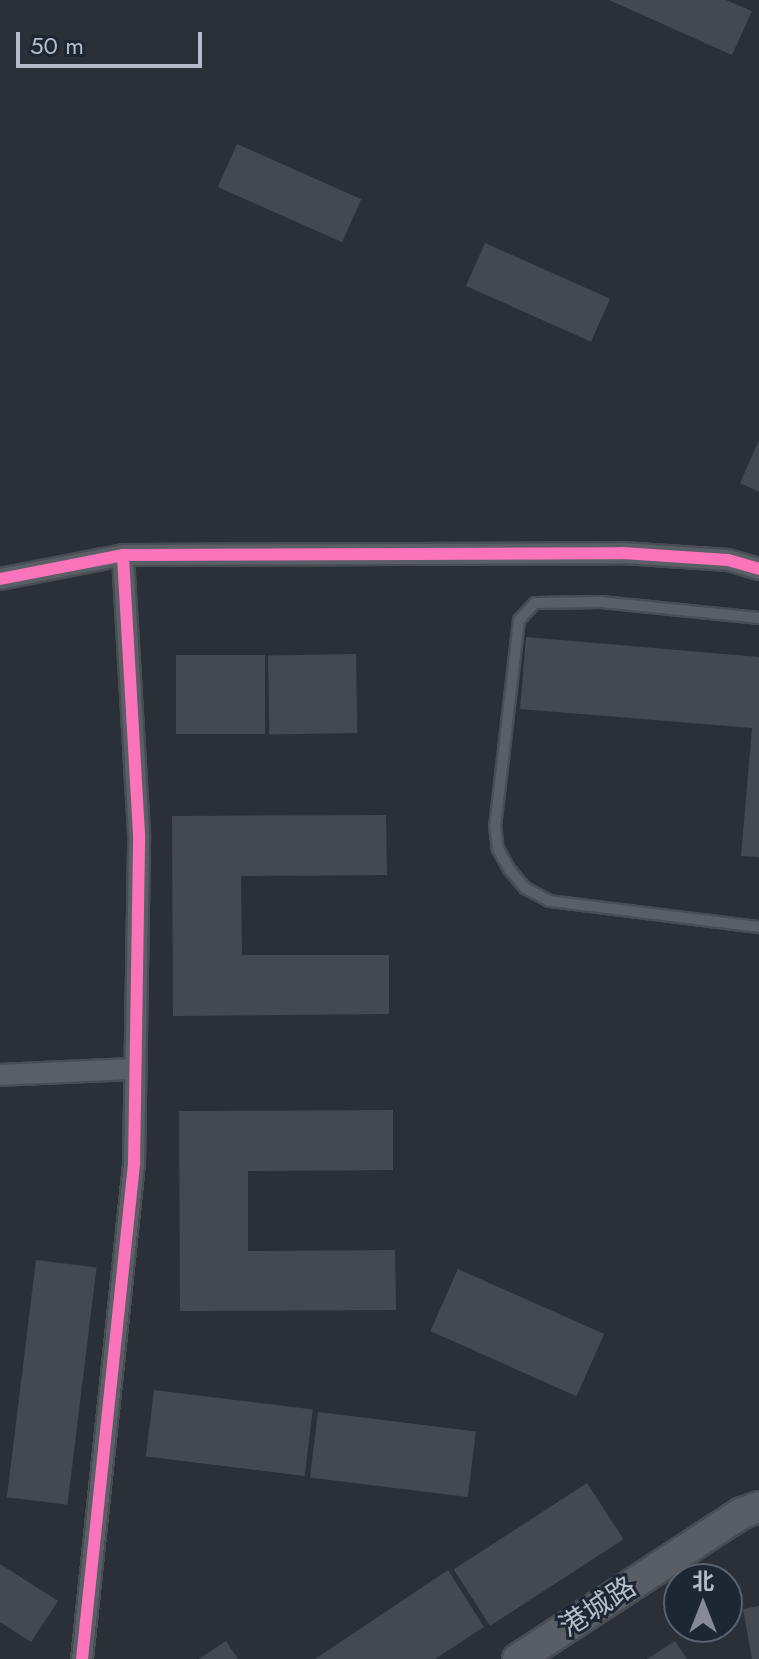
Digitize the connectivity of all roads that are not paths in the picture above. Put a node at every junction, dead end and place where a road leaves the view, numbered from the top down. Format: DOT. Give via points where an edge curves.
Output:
graph roads {
  1 [pos="123,555"];
  2 [pos="759,569"];
  3 [pos="0,579"];
  4 [pos="759,618"];
  5 [pos="759,927"];
  6 [pos="133,1069"];
  7 [pos="0,1075"];
  8 [pos="759,1507"];
  9 [pos="82,1659"];
  10 [pos="518,1659"];
  1 -- 2 [label="street" via="622,553 728,560"];
  1 -- 3 [label="street"];
  1 -- 6 [label="street" via="139,834"];
  4 -- 5 [label="lane" via="601,602 535,603 519,620 495,826 498,849 509,869 525,888 549,901"];
  6 -- 7 [label="street"];
  6 -- 9 [label="street" via="134,1164"];
  8 -- 10 [label="street, 港城路"];
}
